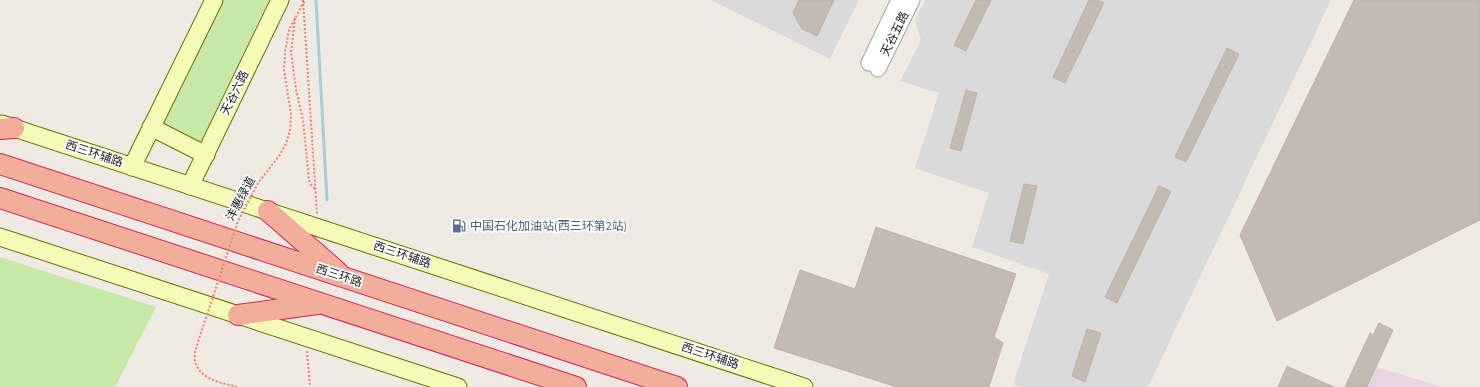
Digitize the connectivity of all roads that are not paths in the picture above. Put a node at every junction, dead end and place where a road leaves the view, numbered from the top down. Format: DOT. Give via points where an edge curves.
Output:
graph roads {
  1 [pos="214,0"];
  2 [pos="280,0"];
  3 [pos="899,0"];
  4 [pos="912,0"];
  5 [pos="5,127"];
  6 [pos="151,128"];
  7 [pos="206,155"];
  8 [pos="0,164"];
  9 [pos="132,167"];
  10 [pos="190,186"];
  11 [pos="0,198"];
  12 [pos="268,211"];
  13 [pos="0,237"];
  14 [pos="345,278"];
  15 [pos="322,303"];
  16 [pos="238,315"];
  17 [pos="458,387"];
  18 [pos="576,387"];
  19 [pos="677,387"];
  20 [pos="804,387"];
  1 -- 6 [label="main road"];
  2 -- 7 [label="main road, 天谷六路"];
  3 -- 4 [label="street, 天谷五路" via="873,66"];
  5 -- 9 [label="main road, 西三环辅路"];
  6 -- 7 [label="main road"];
  6 -- 9 [label="main road"];
  7 -- 10 [label="main road, 天谷六路"];
  8 -- 14 [label="highway, 西三环路"];
  9 -- 10 [label="main road, 西三环辅路"];
  10 -- 12 [label="main road, 西三环辅路"];
  11 -- 15 [label="highway"];
  12 -- 14 [label="highway"];
  12 -- 20 [label="main road, 西三环辅路"];
  13 -- 16 [label="main road"];
  14 -- 19 [label="highway, 西三环路"];
  15 -- 16 [label="highway"];
  15 -- 18 [label="highway"];
  16 -- 17 [label="main road"];
}
